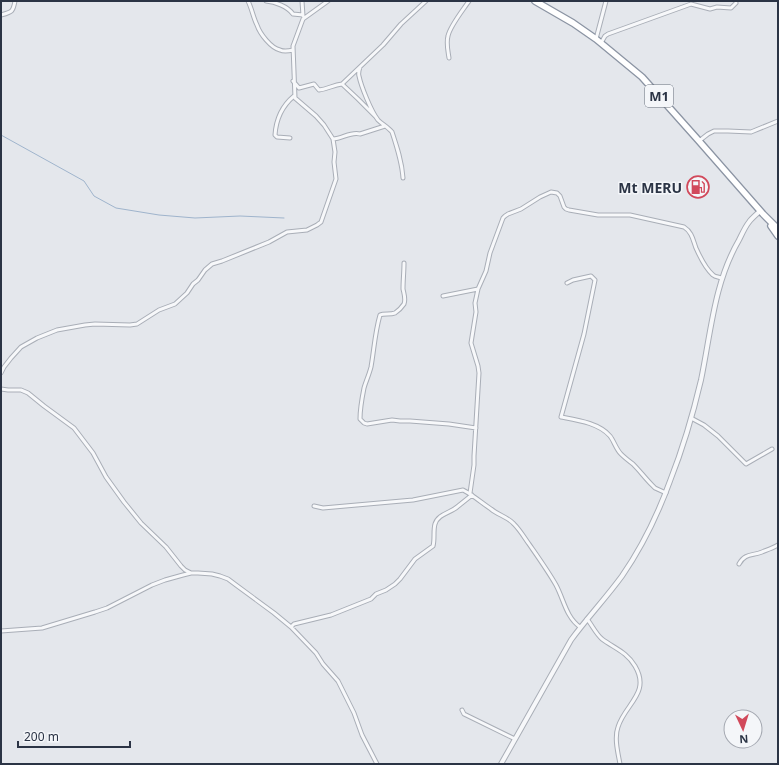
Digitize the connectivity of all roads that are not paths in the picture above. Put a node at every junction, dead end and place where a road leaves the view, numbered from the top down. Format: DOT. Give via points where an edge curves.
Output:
graph roads {
  1 [pos="15,1"];
  2 [pos="248,1"];
  3 [pos="268,1"];
  4 [pos="302,1"];
  5 [pos="328,1"];
  6 [pos="426,1"];
  7 [pos="469,1"];
  8 [pos="535,1"];
  9 [pos="606,1"];
  10 [pos="736,3"];
  11 [pos="1,15"];
  12 [pos="303,17"];
  13 [pos="596,39"];
  14 [pos="601,43"];
  15 [pos="293,50"];
  16 [pos="449,58"];
  17 [pos="360,67"];
  18 [pos="293,81"];
  19 [pos="342,84"];
  20 [pos="294,96"];
  21 [pos="378,119"];
  22 [pos="778,121"];
  23 [pos="385,126"];
  24 [pos="290,138"];
  25 [pos="333,140"];
  26 [pos="699,141"];
  27 [pos="403,178"];
  28 [pos="761,213"];
  29 [pos="778,229"];
  30 [pos="778,236"];
  31 [pos="404,263"];
  32 [pos="722,278"];
  33 [pos="567,283"];
  34 [pos="478,289"];
  35 [pos="443,296"];
  36 [pos="1,373"];
  37 [pos="1,389"];
  38 [pos="691,418"];
  39 [pos="476,428"];
  40 [pos="772,450"];
  41 [pos="666,493"];
  42 [pos="471,494"];
  43 [pos="314,506"];
  44 [pos="778,545"];
  45 [pos="739,564"];
  46 [pos="192,573"];
  47 [pos="587,619"];
  48 [pos="291,627"];
  49 [pos="580,627"];
  50 [pos="1,631"];
  51 [pos="462,710"];
  52 [pos="515,739"];
  53 [pos="377,764"];
  54 [pos="501,764"];
  55 [pos="620,764"];
  1 -- 11 [label="street" via="10,13"];
  2 -- 15 [label="street" via="257,26 269,44 279,50"];
  3 -- 12 [label="street"];
  4 -- 12 [label="street"];
  5 -- 12 [label="street"];
  6 -- 17 [label="street"];
  7 -- 16 [label="street" via="448,35"];
  8 -- 13 [label="highway, M1"];
  9 -- 13 [label="street"];
  10 -- 14 [label="street" via="731,8 710,9 691,4 611,33 605,36"];
  12 -- 15 [label="street"];
  13 -- 14 [label="highway, M1"];
  14 -- 26 [label="highway, M1" via="645,81"];
  15 -- 18 [label="street"];
  17 -- 19 [label="street"];
  17 -- 21 [label="street" via="359,76 366,98"];
  18 -- 19 [label="street" via="300,88 314,84 319,90"];
  18 -- 20 [label="street"];
  19 -- 21 [label="street"];
  20 -- 24 [label="street" via="282,110 275,135"];
  20 -- 25 [label="street" via="324,125"];
  21 -- 23 [label="street"];
  22 -- 26 [label="street" via="751,132 714,131"];
  23 -- 25 [label="street"];
  23 -- 27 [label="street" via="392,132"];
  25 -- 36 [label="street" via="336,179 319,224 307,230 287,232 269,242 212,264 175,304 159,310 138,324 85,325 57,330 37,338 21,347"];
  26 -- 28 [label="highway, M1"];
  28 -- 29 [label="highway, M1"];
  28 -- 30 [label="highway, M1"];
  28 -- 32 [label="street" via="750,221 735,246"];
  31 -- 39 [label="street" via="404,304 394,313 380,315 364,387 360,419 364,424 392,420"];
  32 -- 34 [label="street" via="713,275 700,258 692,235 684,227 630,215 598,215 566,210 560,196 551,192 503,218"];
  32 -- 38 [label="street"];
  33 -- 41 [label="street" via="591,276 595,280 584,334 561,417 598,427 606,432 622,455 655,488"];
  34 -- 35 [label="street"];
  34 -- 39 [label="street" via="471,343 479,373"];
  37 -- 46 [label="street" via="28,393 74,428 127,507 181,566"];
  38 -- 40 [label="street" via="709,429 746,464"];
  38 -- 41 [label="street"];
  39 -- 42 [label="street"];
  41 -- 47 [label="street" via="646,536 623,574"];
  42 -- 43 [label="street" via="458,490 413,500 323,508"];
  42 -- 48 [label="street" via="457,508 438,519 430,549 415,559 392,586 371,599"];
  42 -- 49 [label="street" via="514,524 552,578 571,619"];
  44 -- 45 [label="street" via="747,556"];
  46 -- 48 [label="street" via="212,574 228,579"];
  46 -- 50 [label="street" via="152,585 88,615 42,628"];
  47 -- 49 [label="street"];
  47 -- 55 [label="street" via="600,637 627,656 636,667 640,679 638,693 620,721 617,731"];
  48 -- 53 [label="street" via="338,681"];
  49 -- 52 [label="street"];
  51 -- 52 [label="street" via="464,714"];
  52 -- 54 [label="street"];
}
